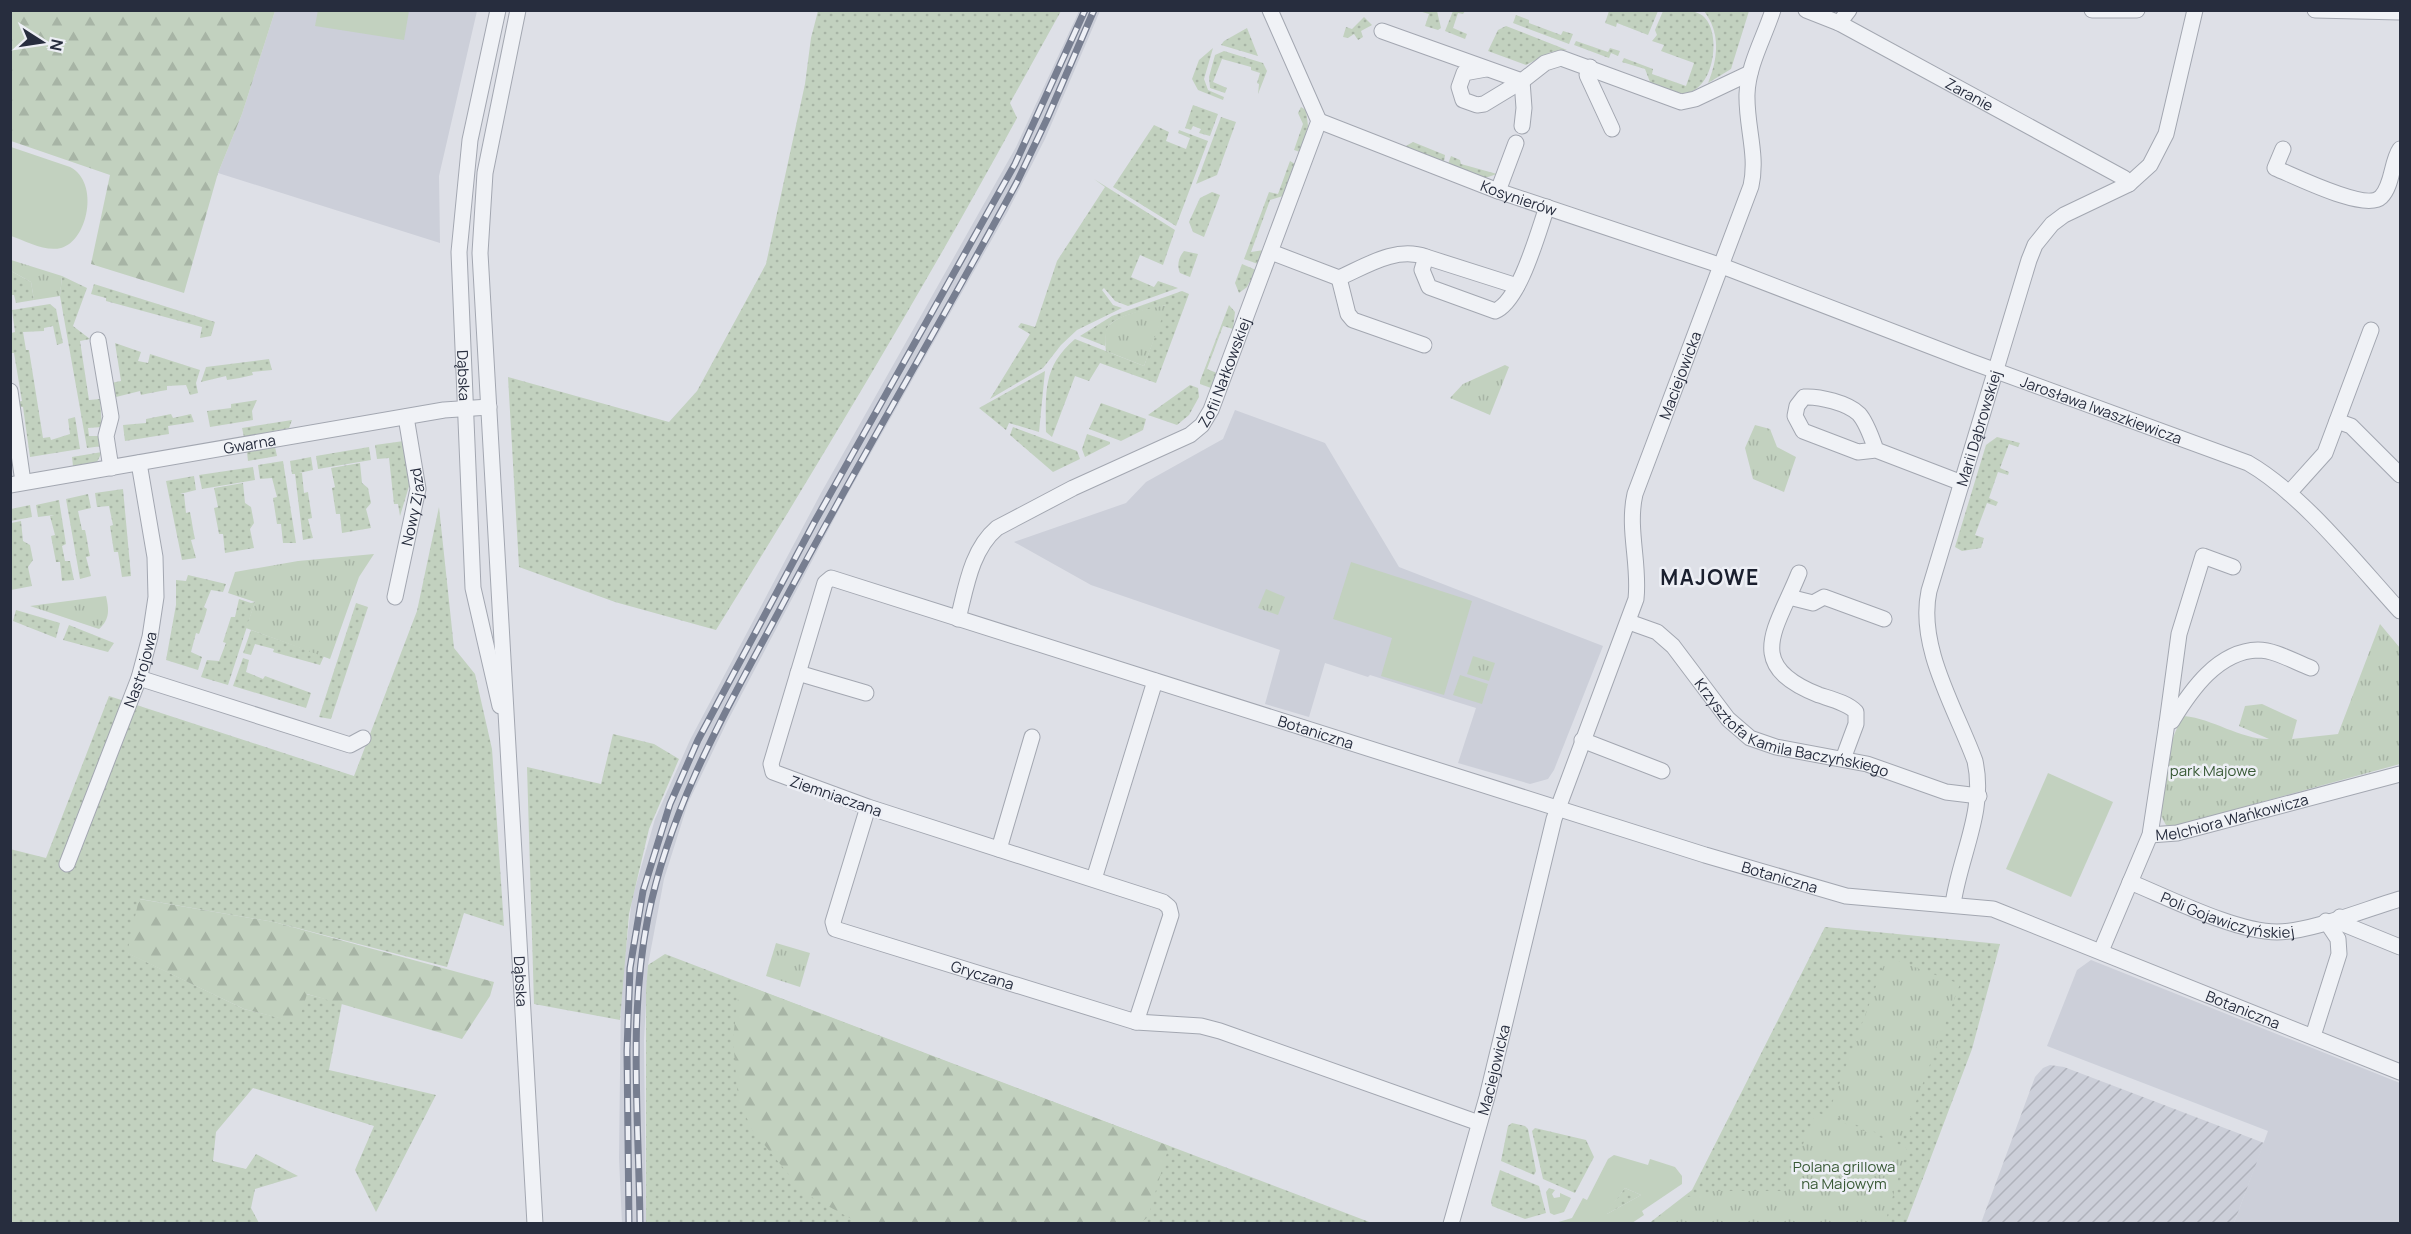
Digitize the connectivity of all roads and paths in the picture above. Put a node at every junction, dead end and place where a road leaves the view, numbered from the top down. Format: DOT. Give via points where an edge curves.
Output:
graph roads {
  1 [pos="498,10"];
  2 [pos="518,10"];
  3 [pos="1270,10"];
  4 [pos="1773,10"];
  5 [pos="1806,10"];
  6 [pos="1850,10"];
  7 [pos="2092,10"];
  8 [pos="2138,10"];
  9 [pos="2195,10"];
  10 [pos="2315,10"];
  11 [pos="2400,12"];
  12 [pos="1839,23"];
  13 [pos="1382,31"];
  14 [pos="1590,67"];
  15 [pos="1486,69"];
  16 [pos="1750,73"];
  17 [pos="1522,81"];
  18 [pos="1319,121"];
  19 [pos="1522,126"];
  20 [pos="1612,129"];
  21 [pos="1516,143"];
  22 [pos="2283,149"];
  23 [pos="2400,149"];
  24 [pos="2128,184"];
  25 [pos="1498,191"];
  26 [pos="1547,207"];
  27 [pos="1271,252"];
  28 [pos="1426,257"];
  29 [pos="1722,266"];
  30 [pos="1339,278"];
  31 [pos="1517,286"];
  32 [pos="2371,330"];
  33 [pos="99,340"];
  34 [pos="1424,345"];
  35 [pos="1995,371"];
  36 [pos="10,392"];
  37 [pos="489,407"];
  38 [pos="464,408"];
  39 [pos="406,417"];
  40 [pos="2337,421"];
  41 [pos="1876,450"];
  42 [pos="140,463"];
  43 [pos="111,468"];
  44 [pos="2400,475"];
  45 [pos="17,483"];
  46 [pos="1962,483"];
  47 [pos="2289,493"];
  48 [pos="2233,567"];
  49 [pos="1799,573"];
  50 [pos="831,578"];
  51 [pos="395,597"];
  52 [pos="1789,597"];
  53 [pos="2400,611"];
  54 [pos="958,619"];
  55 [pos="1884,619"];
  56 [pos="1629,622"];
  57 [pos="2311,668"];
  58 [pos="798,673"];
  59 [pos="139,678"];
  60 [pos="1155,681"];
  61 [pos="866,693"];
  62 [pos="2167,723"];
  63 [pos="1032,737"];
  64 [pos="363,738"];
  65 [pos="508,739"];
  66 [pos="1582,740"];
  67 [pos="1843,759"];
  68 [pos="1662,771"];
  69 [pos="2400,774"];
  70 [pos="1979,796"];
  71 [pos="868,807"];
  72 [pos="1558,807"];
  73 [pos="2150,835"];
  74 [pos="999,849"];
  75 [pos="67,864"];
  76 [pos="1094,879"];
  77 [pos="2130,882"];
  78 [pos="2400,898"];
  79 [pos="1953,904"];
  80 [pos="2333,919"];
  81 [pos="2400,947"];
  82 [pos="2101,951"];
  83 [pos="1137,1022"];
  84 [pos="2313,1036"];
  85 [pos="2400,1072"];
  86 [pos="1479,1123"];
  87 [pos="535,1224"];
  88 [pos="1451,1224"];
  1 -- 38 [label="street, Dąbska" via="470,140 461,214 459,291"];
  2 -- 37 [label="street, Dąbska" via="492,135 482,212 481,276"];
  3 -- 18 [label="street"];
  4 -- 16 [label="street, Maciejowicka"];
  5 -- 12 [label="street, Zaranie"];
  6 -- 12 [label="street"];
  7 -- 8 [label="street"];
  9 -- 24 [label="street, Marii Dąbrowskiej" via="2160,149 2150,165"];
  10 -- 11 [label="street"];
  12 -- 24 [label="street, Zaranie" via="2124,178"];
  13 -- 15 [label="street"];
  14 -- 16 [label="street" via="1681,102"];
  14 -- 17 [label="street" via="1557,58"];
  14 -- 20 [label="street" via="1587,75"];
  15 -- 17 [label="street"];
  15 -- 17 [label="street" via="1464,73 1458,87 1463,100 1484,104"];
  16 -- 29 [label="street, Maciejowicka" via="1747,99 1754,173"];
  17 -- 19 [label="street"];
  18 -- 25 [label="street, Kosynierów"];
  18 -- 27 [label="street, Zofii Nałkowskiej"];
  21 -- 25 [label="street"];
  22 -- 23 [label="street" via="2275,168 2349,197 2372,201 2387,188"];
  24 -- 35 [label="street, Marii Dąbrowskiej" via="2064,215 2043,233 2029,260"];
  25 -- 26 [label="street, Kosynierów"];
  26 -- 29 [label="street, Kosynierów"];
  26 -- 31 [label="street"];
  27 -- 30 [label="street"];
  27 -- 54 [label="street, Zofii Nałkowskiej" via="1202,425 1190,435 1073,488 988,535 975,558"];
  28 -- 30 [label="street" via="1395,254"];
  28 -- 31 [label="street"];
  28 -- 31 [label="street" via="1422,270 1429,286 1489,310 1499,309"];
  29 -- 35 [label="street, Jarosława Iwaszkiewicza"];
  29 -- 56 [label="street, Maciejowicka" via="1635,494 1632,517 1637,587"];
  30 -- 34 [label="street" via="1353,320"];
  32 -- 40 [label="street"];
  33 -- 43 [label="street" via="111,417 106,436"];
  35 -- 46 [label="street, Marii Dąbrowskiej"];
  35 -- 47 [label="street, Jarosława Iwaszkiewicza" via="2248,463"];
  36 -- 45 [label="street"];
  37 -- 38 [label="street, Gwarna"];
  37 -- 65 [label="street, Dąbska"];
  38 -- 39 [label="street, Gwarna"];
  38 -- 65 [label="street, Dąbska" via="473,588"];
  39 -- 42 [label="street, Gwarna"];
  39 -- 51 [label="street, Nowy Zjazd" via="418,489"];
  40 -- 44 [label="street" via="2351,426"];
  40 -- 47 [label="street" via="2325,453"];
  41 -- 41 [label="street" via="1860,415 1852,409 1815,397 1804,398 1797,406 1795,416 1803,430 1858,452"];
  41 -- 46 [label="street"];
  42 -- 43 [label="street, Gwarna"];
  42 -- 59 [label="street, Nastrojowa" via="154,539 156,578 150,637"];
  43 -- 45 [label="street, Gwarna"];
  46 -- 70 [label="street, Marii Dąbrowskiej" via="1929,591 1926,626 1975,761"];
  47 -- 53 [label="street, Jarosława Iwaszkiewicza"];
  48 -- 62 [label="street" via="2203,556 2178,634"];
  49 -- 52 [label="street"];
  50 -- 54 [label="street, Botaniczna"];
  50 -- 58 [label="street, Ziemniaczana" via="825,583"];
  52 -- 55 [label="street" via="1813,603 1824,597"];
  52 -- 67 [label="street" via="1770,655 1774,664 1796,683 1856,712 1856,724"];
  54 -- 60 [label="street, Botaniczna"];
  56 -- 66 [label="street, Maciejowicka"];
  56 -- 67 [label="street, Krzysztofa Kamila Baczyńskiego" via="1657,632 1673,646 1744,735 1776,747"];
  57 -- 62 [label="street" via="2259,650 2231,658 2208,674"];
  58 -- 61 [label="street"];
  58 -- 71 [label="street, Ziemniaczana" via="771,764 773,772"];
  59 -- 64 [label="street" via="350,745"];
  59 -- 75 [label="street, Nastrojowa"];
  60 -- 72 [label="street, Botaniczna"];
  60 -- 76 [label="street"];
  62 -- 73 [label="street"];
  63 -- 74 [label="street"];
  65 -- 87 [label="street, Dąbska"];
  66 -- 68 [label="street"];
  66 -- 72 [label="street, Maciejowicka"];
  67 -- 70 [label="street, Krzysztofa Kamila Baczyńskiego" via="1946,792"];
  69 -- 73 [label="street, Melchiora Wańkowicza" via="2176,833"];
  70 -- 79 [label="street, Marii Dąbrowskiej"];
  71 -- 74 [label="street, Ziemniaczana"];
  71 -- 83 [label="street, Gryczana" via="833,922 835,929"];
  72 -- 79 [label="street, Botaniczna" via="1846,896"];
  72 -- 86 [label="street, Maciejowicka"];
  73 -- 77 [label="street, Melchiora Wańkowicza"];
  74 -- 76 [label="street, Ziemniaczana"];
  76 -- 83 [label="street, Ziemniaczana" via="1169,907 1168,925"];
  77 -- 80 [label="street, Poli Gojawiczyńskiej" via="2256,930 2280,932"];
  77 -- 82 [label="street, Melchiora Wańkowicza"];
  78 -- 80 [label="street, Poli Gojawiczyńskiej"];
  79 -- 82 [label="street, Botaniczna" via="1993,909"];
  80 -- 81 [label="street"];
  80 -- 84 [label="street" via="2339,954"];
  82 -- 84 [label="street, Botaniczna"];
  83 -- 86 [label="street, Maciejowicka" via="1220,1031"];
  84 -- 85 [label="street, Botaniczna"];
  86 -- 88 [label="street"];
}
